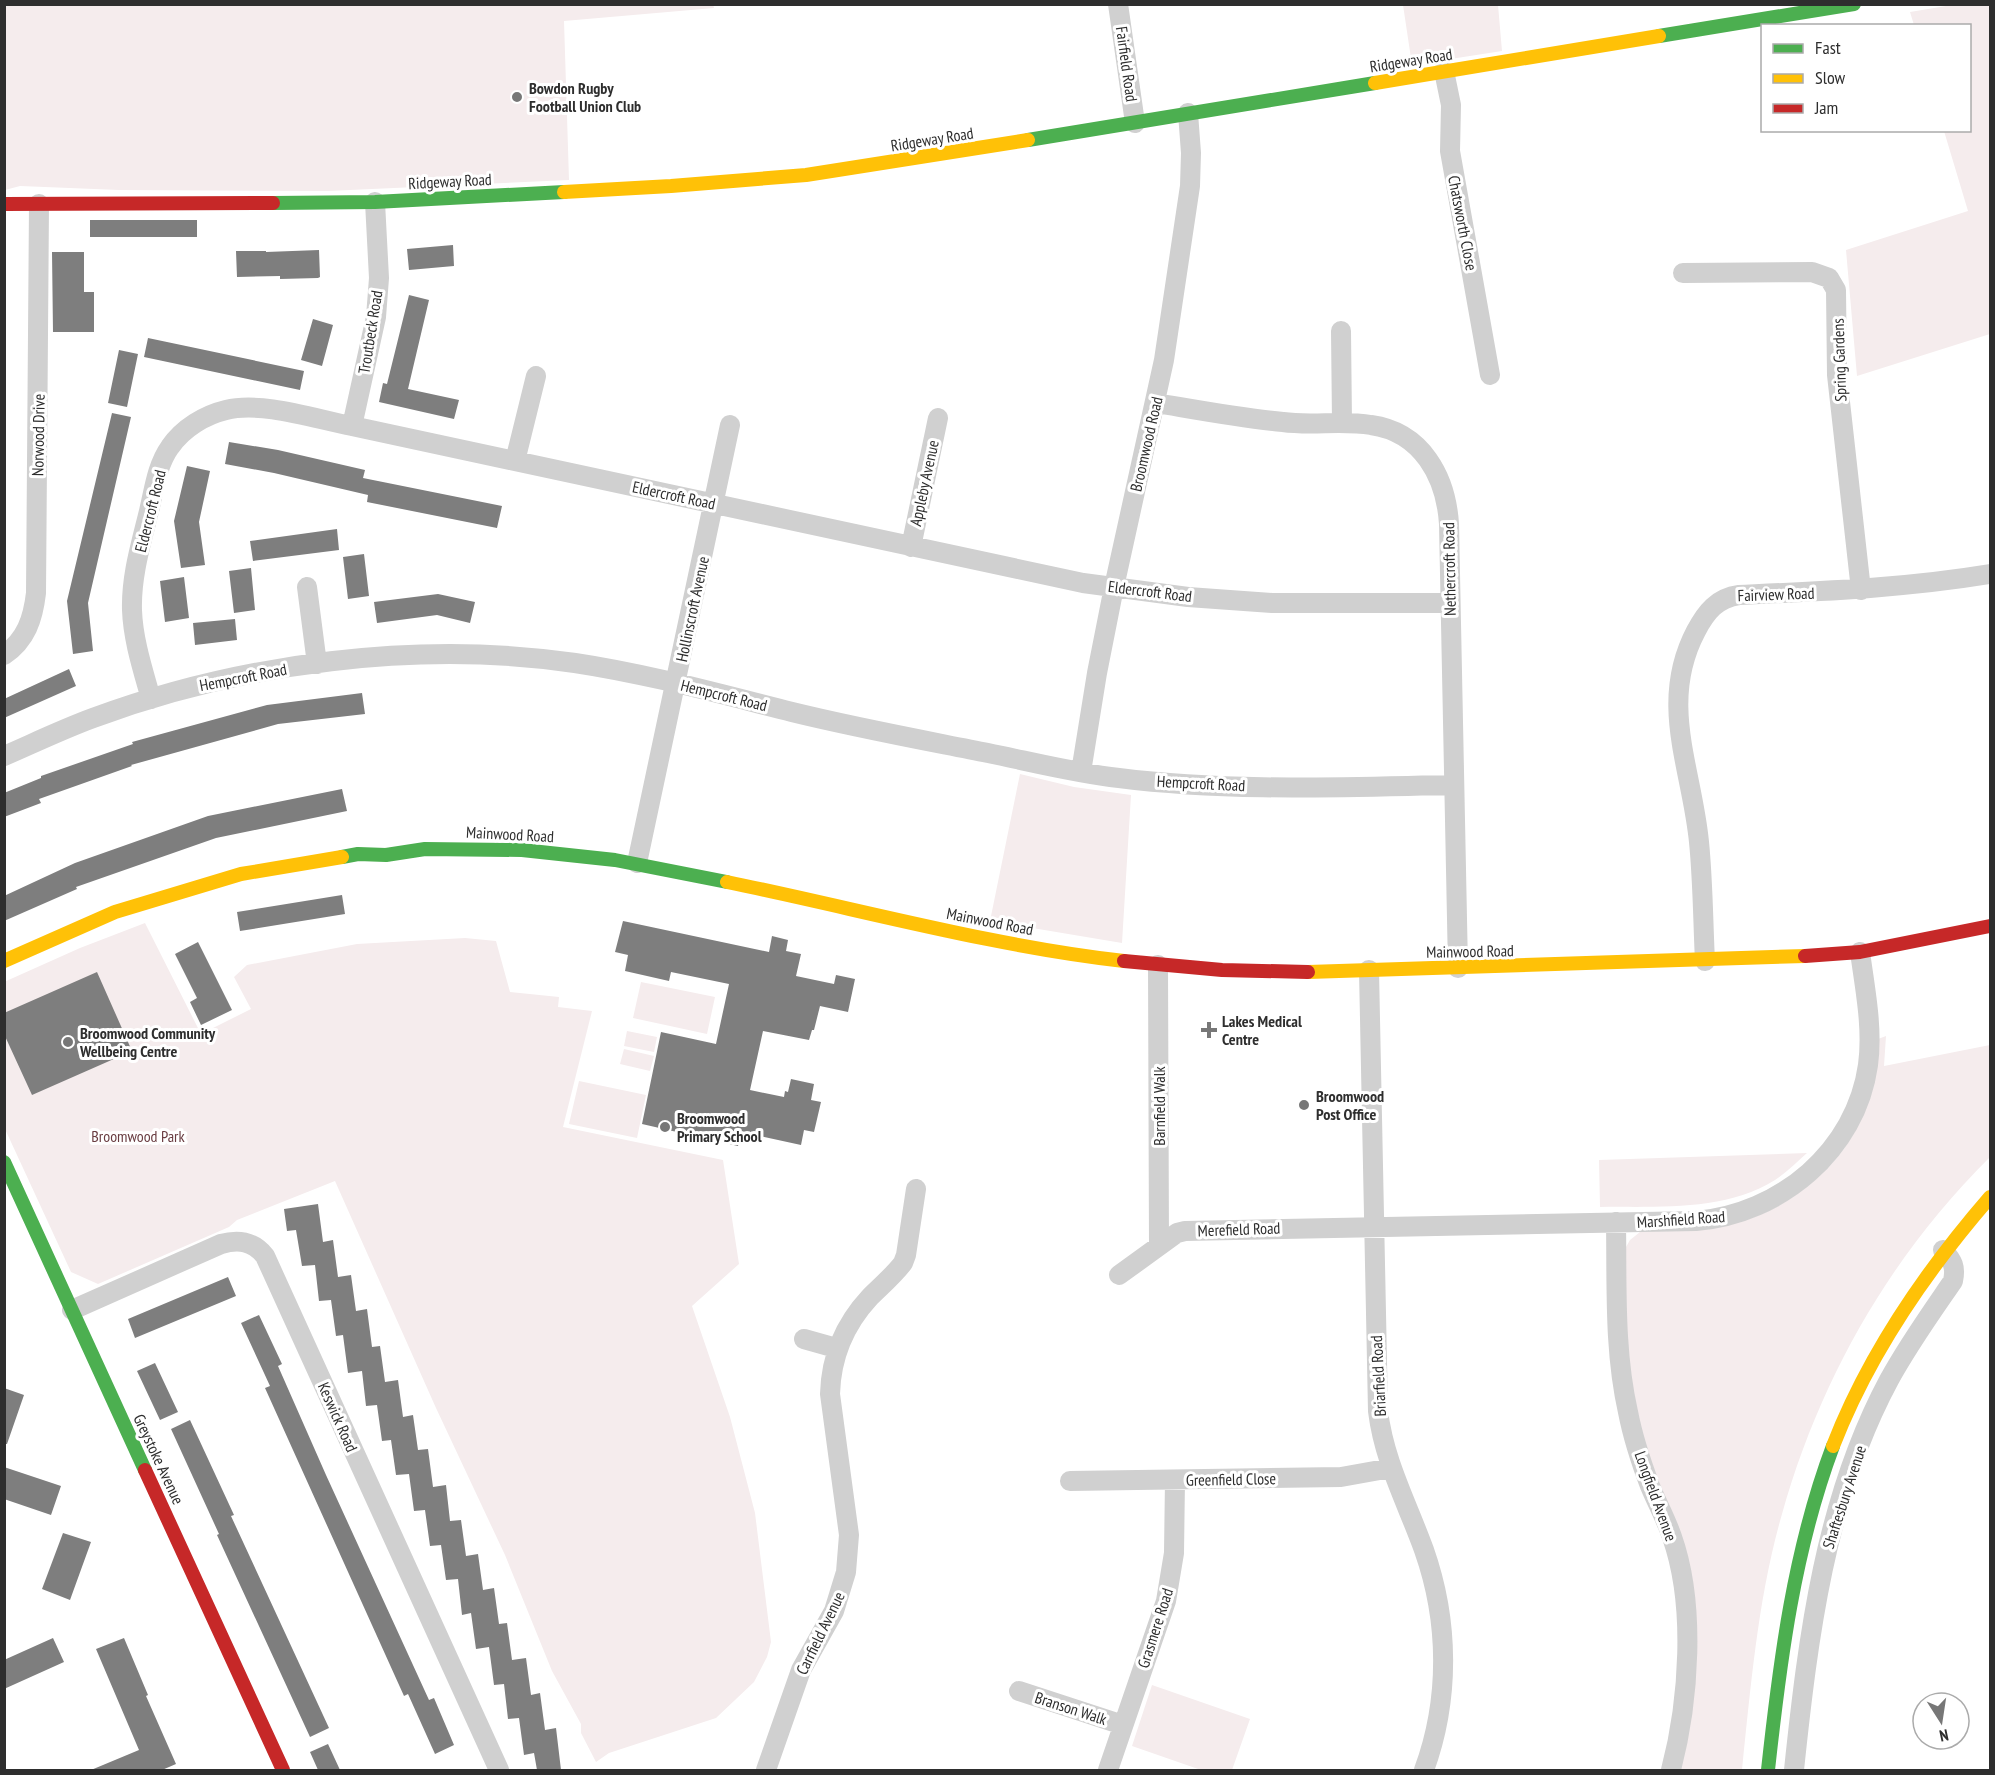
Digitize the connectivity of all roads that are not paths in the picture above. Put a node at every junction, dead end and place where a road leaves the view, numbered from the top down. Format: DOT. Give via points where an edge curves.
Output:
graph roads {
  1 [pos="1118,4"];
  2 [pos="1854,4"];
  3 [pos="1444,71"];
  4 [pos="1188,113"];
  5 [pos="1136,123"];
  6 [pos="375,202"];
  7 [pos="4,204"];
  8 [pos="39,204"];
  9 [pos="1681,272"];
  10 [pos="1341,329"];
  11 [pos="537,373"];
  12 [pos="1490,375"];
  13 [pos="1155,403"];
  14 [pos="940,416"];
  15 [pos="730,422"];
  16 [pos="1342,423"];
  17 [pos="352,426"];
  18 [pos="515,461"];
  19 [pos="714,504"];
  20 [pos="911,547"];
  21 [pos="1990,574"];
  22 [pos="306,585"];
  23 [pos="1114,587"];
  24 [pos="1861,590"];
  25 [pos="1450,603"];
  26 [pos="4,655"];
  27 [pos="317,664"];
  28 [pos="677,684"];
  29 [pos="151,699"];
  30 [pos="4,756"];
  31 [pos="1081,772"];
  32 [pos="1453,785"];
  33 [pos="637,863"];
  34 [pos="1990,926"];
  35 [pos="1860,952"];
  36 [pos="4,961"];
  37 [pos="1705,961"];
  38 [pos="1158,965"];
  39 [pos="1458,968"];
  40 [pos="1369,970"];
  41 [pos="6,1168"];
  42 [pos="916,1189"];
  43 [pos="1990,1197"];
  44 [pos="1616,1222"];
  45 [pos="1374,1227"];
  46 [pos="1159,1246"];
  47 [pos="1943,1250"];
  48 [pos="1119,1275"];
  49 [pos="72,1310"];
  50 [pos="804,1339"];
  51 [pos="837,1348"];
  52 [pos="1391,1468"];
  53 [pos="1068,1480"];
  54 [pos="1175,1480"];
  55 [pos="1019,1691"];
  56 [pos="1123,1725"];
  57 [pos="277,1769"];
  58 [pos="499,1770"];
  59 [pos="765,1770"];
  60 [pos="1108,1770"];
  61 [pos="1424,1770"];
  62 [pos="1671,1770"];
  63 [pos="1768,1770"];
  64 [pos="1794,1770"];
  1 -- 5 [label="street, Fairfield Road"];
  2 -- 3 [label="main road, Ridgeway Road"];
  3 -- 4 [label="main road, Ridgeway Road"];
  3 -- 12 [label="street, Chatsworth Close" via="1451,105 1450,151"];
  4 -- 5 [label="main road, Ridgeway Road"];
  4 -- 13 [label="street, Broomwood Road" via="1190,186"];
  5 -- 6 [label="main road, Ridgeway Road" via="779,178"];
  6 -- 8 [label="main road, Ridgeway Road"];
  6 -- 17 [label="street, Troutbeck Road" via="379,278 376,317"];
  7 -- 8 [label="main road, Ridgeway Road"];
  8 -- 26 [label="street, Norwood Drive" via="36,593 28,627"];
  9 -- 24 [label="street, Spring Gardens" via="1812,272 1833,283 1838,301 1837,375"];
  10 -- 16 [label="street"];
  11 -- 18 [label="street"];
  13 -- 16 [label="street, Nethercroft Road" via="1284,422"];
  13 -- 23 [label="street, Broomwood Road"];
  14 -- 20 [label="street, Appleby Avenue"];
  15 -- 19 [label="street, Hollinscroft Avenue"];
  16 -- 25 [label="street, Nethercroft Road" via="1371,424 1395,432 1415,446 1436,470 1448,510"];
  17 -- 18 [label="street, Eldercroft Road"];
  17 -- 29 [label="street, Eldercroft Road" via="243,407 200,420 170,446 158,473 133,588 135,634"];
  18 -- 19 [label="street, Eldercroft Road"];
  19 -- 20 [label="street, Eldercroft Road"];
  19 -- 28 [label="street, Hollinscroft Avenue"];
  20 -- 23 [label="street, Eldercroft Road"];
  21 -- 24 [label="street, Fairview Road"];
  22 -- 27 [label="street"];
  23 -- 25 [label="street, Eldercroft Road" via="1272,603"];
  23 -- 31 [label="street, Broomwood Road"];
  24 -- 37 [label="street, Fairview Road" via="1730,596 1715,603 1691,640 1679,679 1678,715 1699,842"];
  25 -- 32 [label="street, Nethercroft Road"];
  27 -- 28 [label="street, Hempcroft Road" via="405,656 491,655 573,663"];
  27 -- 29 [label="street, Hempcroft Road" via="221,680"];
  28 -- 31 [label="street, Hempcroft Road" via="835,723"];
  28 -- 33 [label="street, Hollinscroft Avenue"];
  29 -- 30 [label="street, Hempcroft Road" via="84,721"];
  31 -- 32 [label="street, Hempcroft Road" via="1201,784"];
  32 -- 39 [label="street, Nethercroft Road"];
  33 -- 36 [label="main road, Mainwood Road" via="534,850 463,848 309,861 241,874 141,903"];
  33 -- 38 [label="main road, Mainwood Road" via="985,938 1086,957"];
  34 -- 35 [label="main road, Mainwood Road"];
  35 -- 37 [label="main road, Mainwood Road"];
  35 -- 44 [label="street, Marshfield Road" via="1870,1039 1865,1083 1848,1125 1815,1168 1786,1192 1731,1216 1696,1221"];
  37 -- 39 [label="main road, Mainwood Road"];
  38 -- 40 [label="main road, Mainwood Road" via="1266,972"];
  38 -- 46 [label="street, Barnfield Walk"];
  39 -- 40 [label="main road, Mainwood Road"];
  40 -- 45 [label="street, Briarfield Road"];
  41 -- 49 [label="main road, Greystoke Avenue"];
  42 -- 51 [label="street, Carrfield Avenue" via="919,1225 903,1263 854,1317"];
  43 -- 47 [label="main road, Shaftesbury Avenue"];
  44 -- 45 [label="street, Marshfield Road"];
  44 -- 62 [label="street, Longfield Avenue" via="1617,1344 1624,1395 1641,1462 1672,1538 1683,1590 1686,1658"];
  45 -- 46 [label="street, Merefield Road" via="1185,1231"];
  45 -- 52 [label="street, Briarfield Road" via="1376,1395"];
  46 -- 48 [label="street, Merefield Road"];
  47 -- 63 [label="main road, Shaftesbury Avenue" via="1883,1339 1848,1408 1821,1479 1787,1622"];
  47 -- 64 [label="street, Shaftesbury Avenue" via="1953,1261 1953,1281 1888,1381 1846,1482 1834,1522 1818,1594"];
  49 -- 57 [label="main road, Greystoke Avenue"];
  49 -- 58 [label="street, Keswick Road" via="221,1244 239,1241 259,1248"];
  50 -- 51 [label="street"];
  51 -- 59 [label="street, Carrfield Avenue" via="830,1394 849,1535 846,1572 834,1611 798,1677"];
  52 -- 54 [label="street, Greenfield Close" via="1341,1477"];
  52 -- 61 [label="street, Briarfield Road" via="1425,1552 1443,1633 1443,1681"];
  53 -- 54 [label="street, Greenfield Close"];
  54 -- 56 [label="street, Grasmere Road" via="1170,1583"];
  55 -- 56 [label="street, Branson Walk"];
  56 -- 60 [label="street, Grasmere Road"];
}
